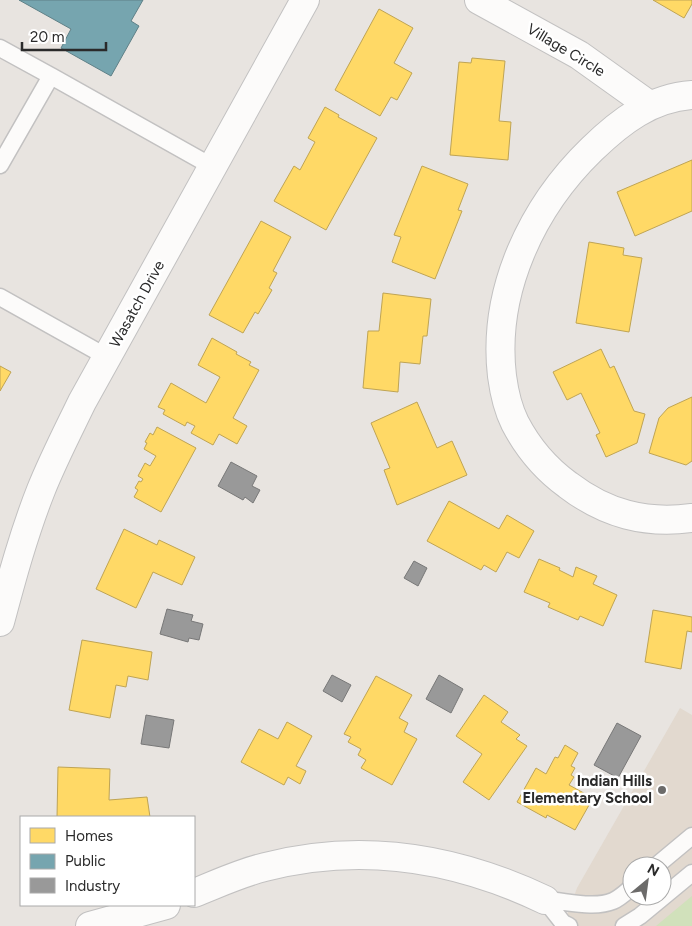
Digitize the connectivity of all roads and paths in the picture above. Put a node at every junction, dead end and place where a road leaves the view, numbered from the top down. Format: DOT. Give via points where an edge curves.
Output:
graph roads {
  1 [pos="305,0"];
  2 [pos="479,0"];
  3 [pos="0,48"];
  4 [pos="51,76"];
  5 [pos="692,95"];
  6 [pos="649,105"];
  7 [pos="0,164"];
  8 [pos="213,167"];
  9 [pos="0,298"];
  10 [pos="107,358"];
  11 [pos="692,518"];
  12 [pos="5,583"];
  13 [pos="0,622"];
  14 [pos="692,836"];
  15 [pos="668,856"];
  16 [pos="692,872"];
  17 [pos="195,893"];
  18 [pos="622,895"];
  19 [pos="545,900"];
  20 [pos="162,906"];
  21 [pos="90,926"];
  22 [pos="569,926"];
  23 [pos="624,926"];
  1 -- 8 [label="street, Wasatch Drive"];
  2 -- 6 [label="street, Village Circle" via="579,55"];
  3 -- 4 [label="lane"];
  4 -- 7 [label="lane"];
  4 -- 8 [label="lane"];
  5 -- 6 [label="street" via="676,96"];
  6 -- 11 [label="street" via="620,124 576,164 543,208 528,235 507,294 500,361 504,390 514,422 531,449 553,474 606,508 636,518 668,521"];
  8 -- 10 [label="street, Wasatch Drive"];
  9 -- 10 [label="lane"];
  10 -- 12 [label="street, Wasatch Drive" via="47,475"];
  12 -- 13 [label="street, Wasatch Drive"];
  14 -- 15 [label="lane"];
  16 -- 23 [label="lane"];
  17 -- 19 [label="street" via="264,867 296,860 385,855 467,869"];
  18 -- 19 [label="lane" via="614,901 591,905"];
  19 -- 22 [label="lane"];
  20 -- 21 [label="street"];
}
